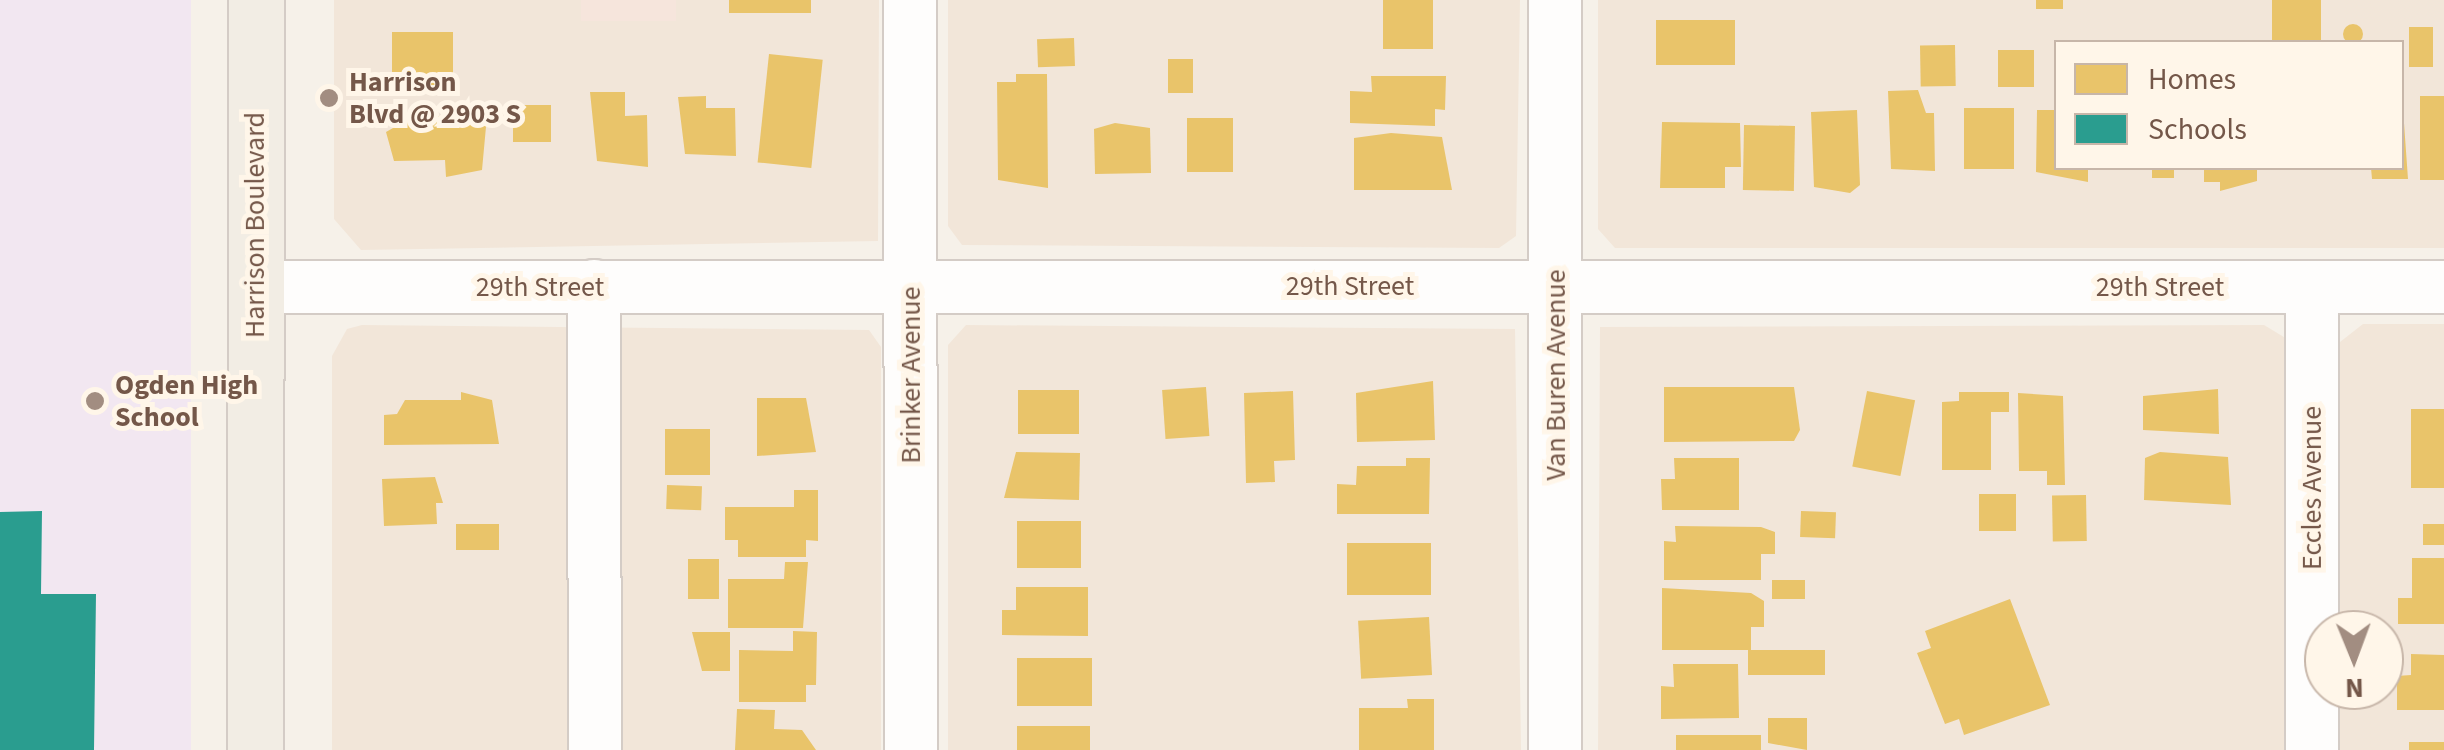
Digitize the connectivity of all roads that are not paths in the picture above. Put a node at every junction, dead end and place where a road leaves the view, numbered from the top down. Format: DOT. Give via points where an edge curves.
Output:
graph roads {
  1 [pos="256,0"];
  2 [pos="910,0"];
  3 [pos="1556,0"];
  4 [pos="594,286"];
  5 [pos="1557,286"];
  6 [pos="255,287"];
  7 [pos="910,287"];
  8 [pos="2312,287"];
  9 [pos="2444,287"];
  10 [pos="255,750"];
  11 [pos="595,750"];
  12 [pos="911,750"];
  13 [pos="1555,750"];
  14 [pos="2312,750"];
  1 -- 6 [label="main road, Harrison Boulevard"];
  2 -- 7 [label="street, Brinker Avenue"];
  3 -- 5 [label="street, Van Buren Avenue"];
  4 -- 6 [label="street, 29th Street"];
  4 -- 7 [label="street, 29th Street"];
  4 -- 11 [label="street"];
  5 -- 7 [label="street, 29th Street"];
  5 -- 8 [label="street, 29th Street"];
  5 -- 13 [label="street, Van Buren Avenue"];
  6 -- 10 [label="main road, Harrison Boulevard"];
  7 -- 12 [label="street, Brinker Avenue"];
  8 -- 9 [label="street, 29th Street"];
  8 -- 14 [label="street, Eccles Avenue"];
}
